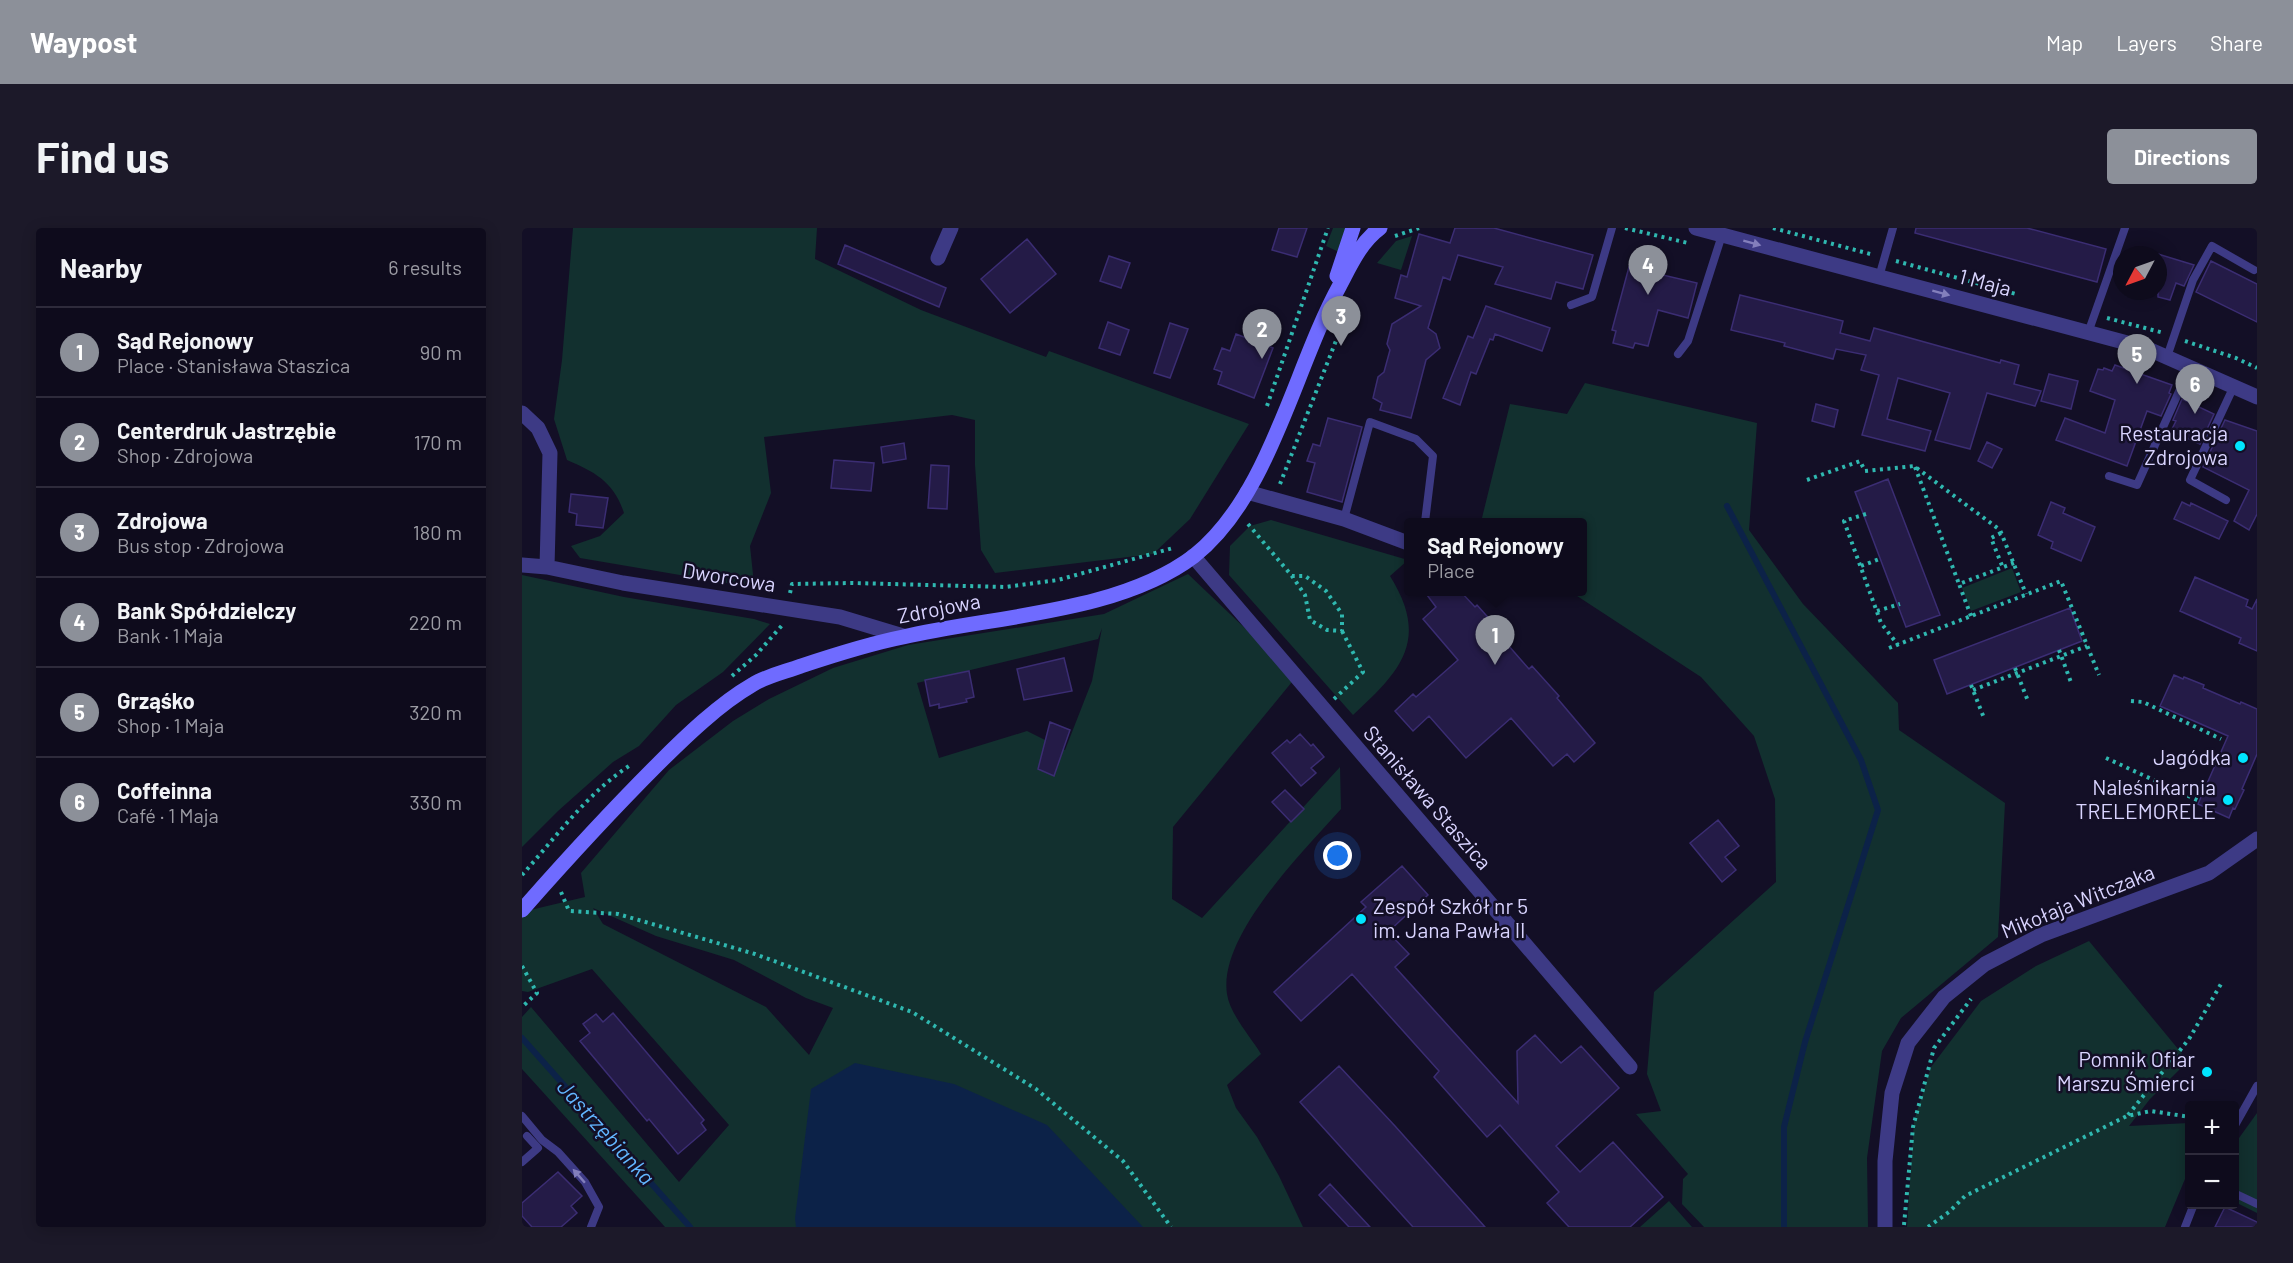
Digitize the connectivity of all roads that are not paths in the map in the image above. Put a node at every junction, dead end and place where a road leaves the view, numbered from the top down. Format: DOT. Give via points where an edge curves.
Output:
graph roads {
  1 [pos="951,228"];
  2 [pos="1353,228"];
  3 [pos="1380,228"];
  4 [pos="1612,228"];
  5 [pos="1696,228"];
  6 [pos="1893,228"];
  7 [pos="2125,228"];
  8 [pos="1722,235"];
  9 [pos="938,258"];
  10 [pos="2254,270"];
  11 [pos="1879,277"];
  12 [pos="1332,300"];
  13 [pos="1571,304"];
  14 [pos="2088,333"];
  15 [pos="1678,354"];
  16 [pos="2167,357"];
  17 [pos="2190,367"];
  18 [pos="2234,386"];
  19 [pos="2257,397"];
  20 [pos="522,413"];
  21 [pos="2109,476"];
  22 [pos="1247,492"];
  23 [pos="2226,500"];
  24 [pos="1425,518"];
  25 [pos="1344,519"];
  26 [pos="1404,542"];
  27 [pos="1193,556"];
  28 [pos="522,565"];
  29 [pos="547,567"];
  30 [pos="903,636"];
  31 [pos="2257,839"];
  32 [pos="522,910"];
  33 [pos="1630,1067"];
  34 [pos="2257,1086"];
  35 [pos="522,1116"];
  36 [pos="2239,1120"];
  37 [pos="527,1136"];
  38 [pos="523,1161"];
  39 [pos="2239,1195"];
  40 [pos="2257,1204"];
  41 [pos="2192,1209"];
  42 [pos="591,1227"];
  43 [pos="1885,1227"];
  44 [pos="2185,1227"];
  1 -- 9 [label="street"];
  2 -- 12 [label="main road, Zdrojowa"];
  3 -- 12 [label="main road, Zdrojowa" via="1354,257"];
  4 -- 13 [label="lane" via="1592,297"];
  5 -- 8 [label="street, 1 Maja"];
  6 -- 11 [label="lane"];
  7 -- 14 [label="lane"];
  8 -- 11 [label="street, 1 Maja, one-way"];
  8 -- 15 [label="lane" via="1688,341"];
  10 -- 16 [label="lane" via="2212,246 2193,280"];
  11 -- 14 [label="street, 1 Maja, one-way"];
  12 -- 22 [label="main road, Zdrojowa" via="1261,468"];
  14 -- 16 [label="street, 1 Maja"];
  16 -- 17 [label="street, 1 Maja"];
  17 -- 18 [label="street, 1 Maja"];
  17 -- 21 [label="lane" via="2137,485"];
  18 -- 19 [label="street, 1 Maja"];
  18 -- 23 [label="lane" via="2190,480"];
  20 -- 29 [label="street" via="538,428 550,453"];
  22 -- 25 [label="street"];
  22 -- 27 [label="main road, Zdrojowa" via="1236,511"];
  24 -- 25 [label="lane" via="1433,456 1416,439 1370,422"];
  25 -- 26 [label="street"];
  27 -- 30 [label="main road, Zdrojowa" via="1124,593"];
  27 -- 33 [label="street, Stanisława Staszica"];
  28 -- 29 [label="street, Dworcowa"];
  29 -- 30 [label="street, Dworcowa" via="840,617"];
  30 -- 32 [label="main road, Zdrojowa" via="839,653 753,684 678,745 600,822"];
  31 -- 43 [label="street, Mikołaja Witczaka" via="2209,873 2040,935 1985,964 1944,997 1908,1043 1892,1093 1885,1161"];
  34 -- 36 [label="lane"];
  42 -- 35 [label="lane, one-way" via="599,1207 585,1182"];
  37 -- 38 [label="lane" via="538,1148"];
  39 -- 40 [label="lane"];
  41 -- 44 [label="lane"];
}
